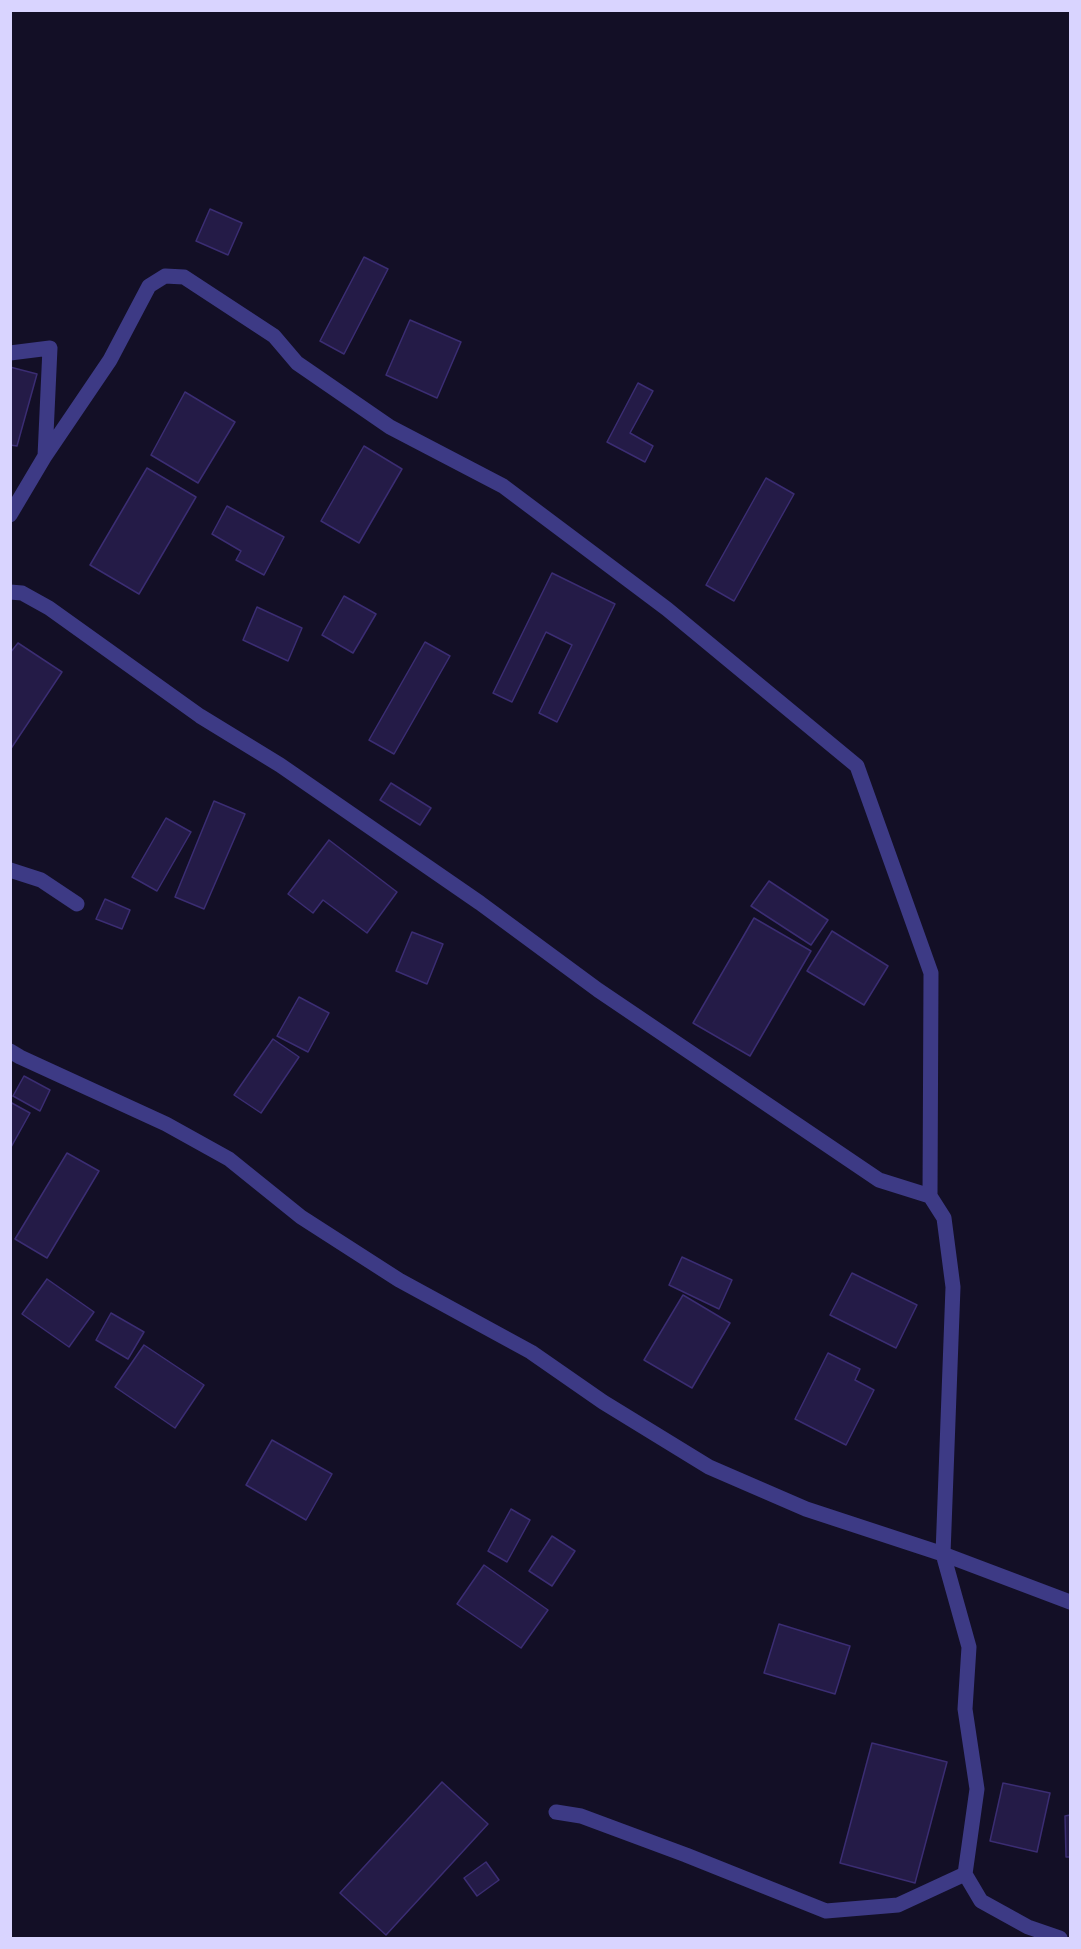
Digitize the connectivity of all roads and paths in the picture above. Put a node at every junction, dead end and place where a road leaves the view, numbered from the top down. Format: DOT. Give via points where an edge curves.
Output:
graph roads {
  1 [pos="10,353"];
  2 [pos="45,456"];
  3 [pos="10,515"];
  4 [pos="10,592"];
  5 [pos="10,870"];
  6 [pos="77,904"];
  7 [pos="10,1050"];
  8 [pos="930,1196"];
  9 [pos="943,1554"];
  10 [pos="1071,1602"];
  11 [pos="556,1812"];
  12 [pos="965,1874"];
  13 [pos="1059,1938"];
  1 -- 2 [label="street" via="50,348"];
  2 -- 3 [label="street"];
  2 -- 8 [label="street" via="110,360 149,286 165,276 184,277 274,336 297,363 390,427 503,486 667,609 857,766 931,973"];
  4 -- 8 [label="street" via="22,593 49,608 200,716 280,765 598,990 879,1180"];
  5 -- 6 [label="street" via="41,880"];
  7 -- 9 [label="street" via="166,1124 229,1159 311,1223 399,1280 531,1352 709,1467 806,1509"];
  8 -- 9 [label="street" via="944,1218 953,1287"];
  9 -- 10 [label="street"];
  9 -- 12 [label="street" via="969,1647 965,1709 977,1789"];
  11 -- 12 [label="street" via="581,1816 826,1911 898,1905"];
  12 -- 13 [label="street" via="981,1901 1028,1928"];
}
